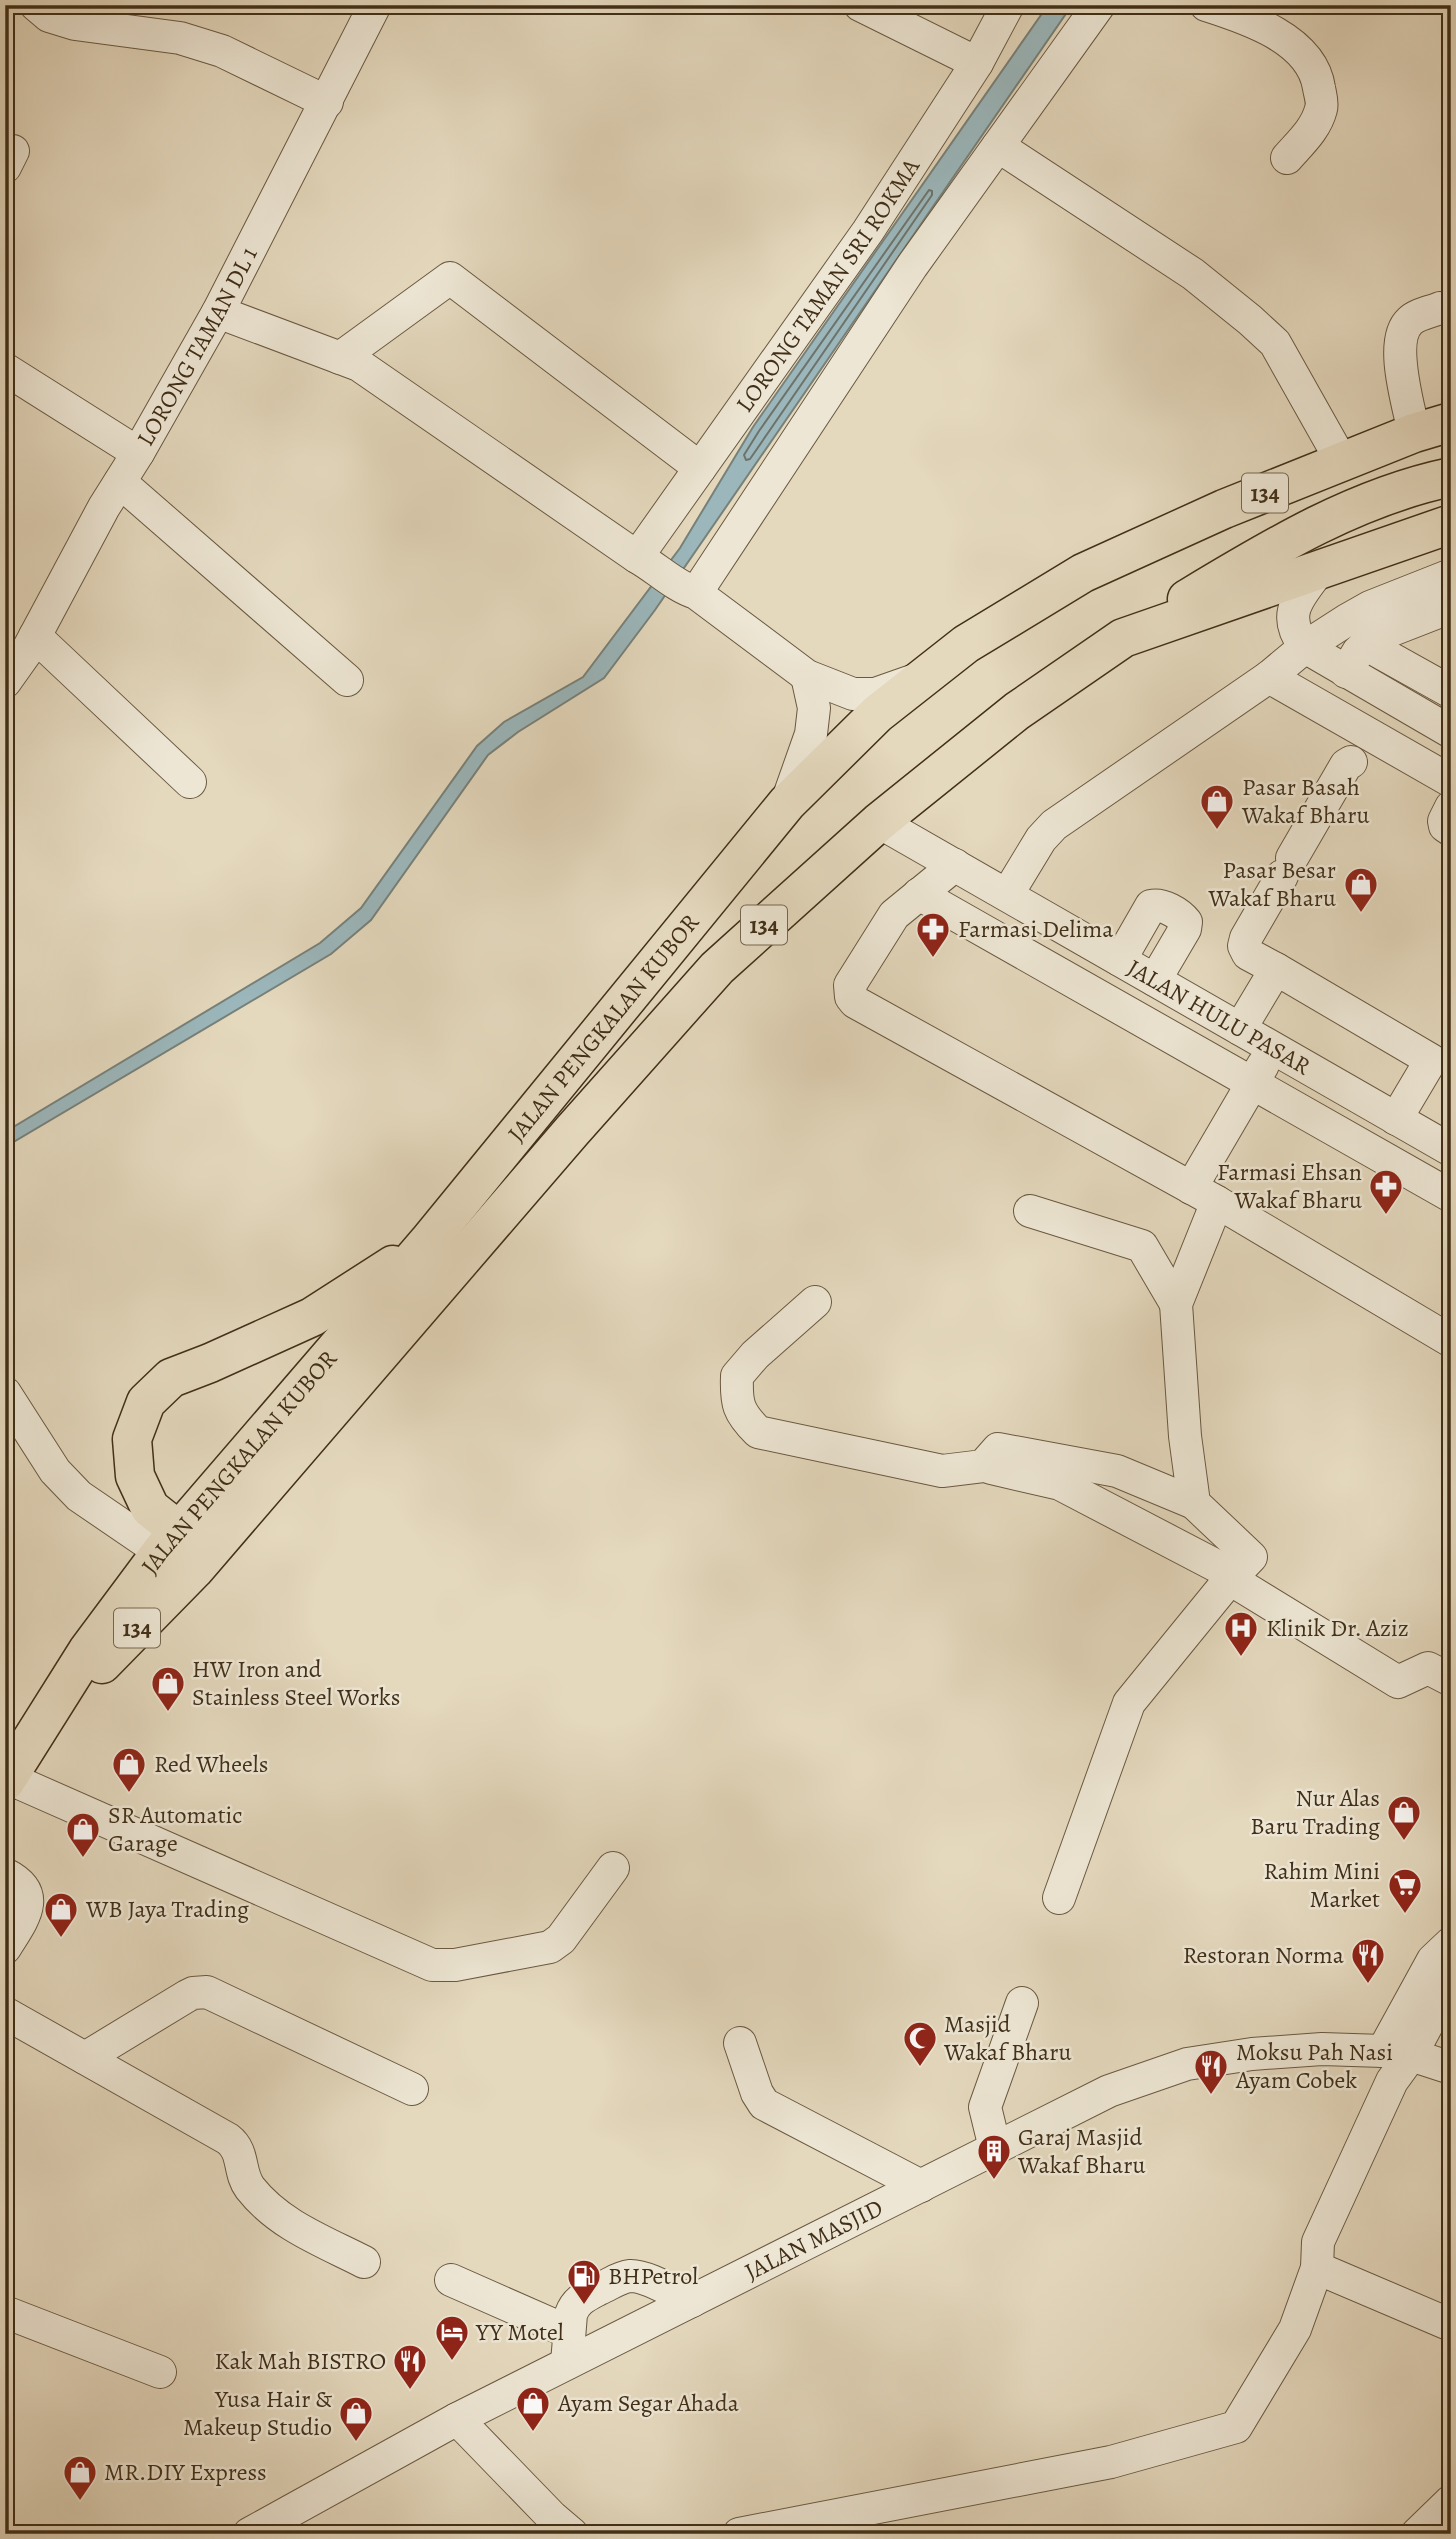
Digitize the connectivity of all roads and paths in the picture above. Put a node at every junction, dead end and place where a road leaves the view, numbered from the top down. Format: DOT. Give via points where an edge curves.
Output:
graph roads {
  1 [pos="36,5"];
  2 [pos="375,5"];
  3 [pos="860,5"];
  4 [pos="1008,5"];
  5 [pos="1099,5"];
  6 [pos="1206,5"];
  7 [pos="976,64"];
  8 [pos="327,103"];
  9 [pos="999,146"];
  10 [pos="1287,158"];
  11 [pos="1440,308"];
  12 [pos="218,312"];
  13 [pos="340,358"];
  14 [pos="5,369"];
  15 [pos="1451,422"];
  16 [pos="1414,433"];
  17 [pos="1451,446"];
  18 [pos="138,453"];
  19 [pos="1342,462"];
  20 [pos="700,468"];
  21 [pos="1451,477"];
  22 [pos="120,482"];
  23 [pos="1451,524"];
  24 [pos="645,561"];
  25 [pos="1320,569"];
  26 [pos="1083,573"];
  27 [pos="1451,575"];
  28 [pos="692,592"];
  29 [pos="1451,607"];
  30 [pos="35,636"];
  31 [pos="1123,638"];
  32 [pos="1365,644"];
  33 [pos="1305,648"];
  34 [pos="1346,672"];
  35 [pos="7,675"];
  36 [pos="807,676"];
  37 [pos="1269,677"];
  38 [pos="921,678"];
  39 [pos="347,680"];
  40 [pos="1451,692"];
  41 [pos="1451,732"];
  42 [pos="1351,762"];
  43 [pos="1451,781"];
  44 [pos="190,782"];
  45 [pos="787,803"];
  46 [pos="1451,807"];
  47 [pos="878,822"];
  48 [pos="1451,830"];
  49 [pos="956,866"];
  50 [pos="919,894"];
  51 [pos="1007,895"];
  52 [pos="1120,960"];
  53 [pos="1276,970"];
  54 [pos="1155,981"];
  55 [pos="1240,1029"];
  56 [pos="1273,1048"];
  57 [pos="1441,1066"];
  58 [pos="1252,1084"];
  59 [pos="1396,1119"];
  60 [pos="1451,1150"];
  61 [pos="1204,1195"];
  62 [pos="1451,1196"];
  63 [pos="1030,1211"];
  64 [pos="428,1242"];
  65 [pos="815,1302"];
  66 [pos="1176,1304"];
  67 [pos="1451,1341"];
  68 [pos="5,1393"];
  69 [pos="983,1466"];
  70 [pos="1194,1503"];
  71 [pos="229,1530"];
  72 [pos="170,1541"];
  73 [pos="1232,1577"];
  74 [pos="1451,1681"];
  75 [pos="44,1723"];
  76 [pos="6,1780"];
  77 [pos="613,1868"];
  78 [pos="5,1874"];
  79 [pos="1059,1898"];
  80 [pos="1451,1943"];
  81 [pos="5,1948"];
  82 [pos="1451,1980"];
  83 [pos="1022,2003"];
  84 [pos="5,2013"];
  85 [pos="740,2043"];
  86 [pos="1397,2053"];
  87 [pos="85,2058"];
  88 [pos="1451,2067"];
  89 [pos="412,2089"];
  90 [pos="995,2148"];
  91 [pos="921,2186"];
  92 [pos="364,2262"];
  93 [pos="1317,2268"];
  94 [pos="451,2280"];
  95 [pos="691,2301"];
  96 [pos="5,2312"];
  97 [pos="1451,2325"];
  98 [pos="569,2332"];
  99 [pos="567,2363"];
  100 [pos="160,2372"];
  101 [pos="457,2419"];
  102 [pos="1451,2501"];
  103 [pos="249,2534"];
  104 [pos="572,2534"];
  105 [pos="739,2534"];
  106 [pos="1417,2534"];
  1 -- 8 [label="street" via="49,16 75,24 180,38 222,51"];
  2 -- 8 [label="street, LORONG TAMAN DL 1"];
  3 -- 7 [label="street"];
  4 -- 7 [label="street, LORONG TAMAN SRI ROKMA"];
  5 -- 9 [label="street"];
  6 -- 10 [label="street" via="1251,19 1298,48 1317,75 1322,106 1314,127"];
  7 -- 20 [label="street, LORONG TAMAN SRI ROKMA" via="868,232"];
  8 -- 12 [label="street, LORONG TAMAN DL 1"];
  9 -- 19 [label="street" via="1193,274 1258,327 1275,343"];
  9 -- 28 [label="street" via="912,266"];
  11 -- 16 [label="street" via="1412,318 1401,331 1399,354"];
  12 -- 13 [label="street"];
  12 -- 18 [label="street, LORONG TAMAN DL 1"];
  13 -- 20 [label="street" via="450,278"];
  13 -- 24 [label="street" via="359,365"];
  14 -- 18 [label="street"];
  15 -- 16 [label="main road, JALAN PENGKALAN KUBOR / 134"];
  16 -- 19 [label="main road, JALAN PENGKALAN KUBOR / 134"];
  17 -- 26 [label="main road, JALAN PENGKALAN KUBOR / 134"];
  18 -- 22 [label="street, LORONG TAMAN DL 1"];
  19 -- 26 [label="main road, JALAN PENGKALAN KUBOR / 134"];
  20 -- 24 [label="street, LORONG TAMAN SRI ROKMA"];
  21 -- 31 [label="main road, JALAN PENGKALAN KUBOR / 134" via="1394,493 1314,527"];
  22 -- 30 [label="street, LORONG TAMAN DL 1"];
  22 -- 39 [label="street"];
  23 -- 25 [label="main road, JALAN PENGKALAN KUBOR / 134"];
  24 -- 28 [label="street"];
  25 -- 31 [label="main road, JALAN PENGKALAN KUBOR / 134"];
  25 -- 33 [label="street" via="1293,612 1293,625"];
  26 -- 38 [label="main road, JALAN PENGKALAN KUBOR / 134" via="966,644"];
  27 -- 33 [label="street" via="1370,607"];
  28 -- 36 [label="street"];
  29 -- 32 [label="street"];
  30 -- 35 [label="street, LORONG TAMAN DL 1"];
  30 -- 44 [label="street"];
  31 -- 47 [label="main road, JALAN PENGKALAN KUBOR / 134" via="1017,711"];
  32 -- 34 [label="street"];
  32 -- 40 [label="street"];
  33 -- 34 [label="street"];
  33 -- 37 [label="street"];
  34 -- 41 [label="street"];
  36 -- 38 [label="street" via="853,694 875,694"];
  36 -- 45 [label="street" via="814,708 811,734"];
  37 -- 43 [label="street"];
  37 -- 51 [label="street" via="1054,825"];
  38 -- 45 [label="main road, JALAN PENGKALAN KUBOR / 134" via="877,714"];
  42 -- 53 [label="street" via="1246,938 1248,954"];
  45 -- 64 [label="main road, JALAN PENGKALAN KUBOR / 134"];
  46 -- 48 [label="street" via="1444,823"];
  47 -- 49 [label="street, JALAN HULU PASAR"];
  47 -- 71 [label="main road, JALAN PENGKALAN KUBOR / 134" via="716,968"];
  49 -- 50 [label="street"];
  49 -- 51 [label="street, JALAN HULU PASAR"];
  50 -- 58 [label="street"];
  50 -- 61 [label="street" via="894,915 853,980 850,991 855,1002"];
  51 -- 52 [label="street, JALAN HULU PASAR"];
  52 -- 54 [label="street, JALAN HULU PASAR"];
  52 -- 54 [label="street" via="1151,906 1160,905 1182,917 1185,929"];
  53 -- 55 [label="street"];
  53 -- 57 [label="street"];
  54 -- 55 [label="street, JALAN HULU PASAR"];
  55 -- 56 [label="street, JALAN HULU PASAR"];
  56 -- 58 [label="street"];
  56 -- 59 [label="street, JALAN HULU PASAR"];
  57 -- 59 [label="street"];
  58 -- 61 [label="street"];
  58 -- 62 [label="street"];
  59 -- 60 [label="street, JALAN HULU PASAR"];
  61 -- 66 [label="street"];
  61 -- 67 [label="street"];
  63 -- 66 [label="street" via="1142,1246"];
  64 -- 72 [label="main road, JALAN PENGKALAN KUBOR / 134"];
  64 -- 72 [label="main road" via="312,1317 171,1378 146,1402 132,1439 135,1476"];
  65 -- 69 [label="street" via="737,1376 736,1401 758,1432 942,1471"];
  66 -- 70 [label="street"];
  68 -- 72 [label="street" via="55,1471 79,1496"];
  69 -- 70 [label="street" via="998,1449 1118,1471"];
  69 -- 73 [label="street" via="1059,1484"];
  70 -- 73 [label="street" via="1251,1558"];
  71 -- 72 [label="main road"];
  71 -- 75 [label="main road, JALAN PENGKALAN KUBOR / 134"];
  72 -- 75 [label="main road, JALAN PENGKALAN KUBOR / 134" via="88,1650"];
  73 -- 74 [label="street" via="1398,1682 1428,1668"];
  73 -- 79 [label="street" via="1129,1703"];
  75 -- 76 [label="main road"];
  76 -- 77 [label="street" via="432,1965 550,1947 561,1939"];
  78 -- 81 [label="street" via="23,1886 28,1907"];
  80 -- 86 [label="street" via="1433,1960"];
  82 -- 86 [label="street"];
  83 -- 90 [label="street" via="985,2107"];
  84 -- 87 [label="street"];
  85 -- 91 [label="street" via="764,2104"];
  86 -- 88 [label="street, JALAN MASJID"];
  86 -- 90 [label="street, JALAN MASJID" via="1310,2050 1187,2064 1109,2091"];
  86 -- 93 [label="street" via="1392,2081 1318,2242"];
  87 -- 89 [label="street" via="187,1996 207,1992"];
  87 -- 92 [label="street" via="233,2143 240,2152 248,2185 278,2218"];
  90 -- 91 [label="street, JALAN MASJID"];
  91 -- 95 [label="street, JALAN MASJID"];
  93 -- 97 [label="street"];
  93 -- 105 [label="street" via="1292,2336 1236,2427 1111,2462"];
  94 -- 98 [label="street"];
  95 -- 98 [label="street" via="640,2277 627,2277 579,2301 571,2314"];
  95 -- 99 [label="street, JALAN MASJID"];
  96 -- 100 [label="street"];
  98 -- 99 [label="street"];
  99 -- 101 [label="street, JALAN MASJID"];
  101 -- 103 [label="street, JALAN MASJID"];
  101 -- 104 [label="street"];
  102 -- 106 [label="street"];
}
